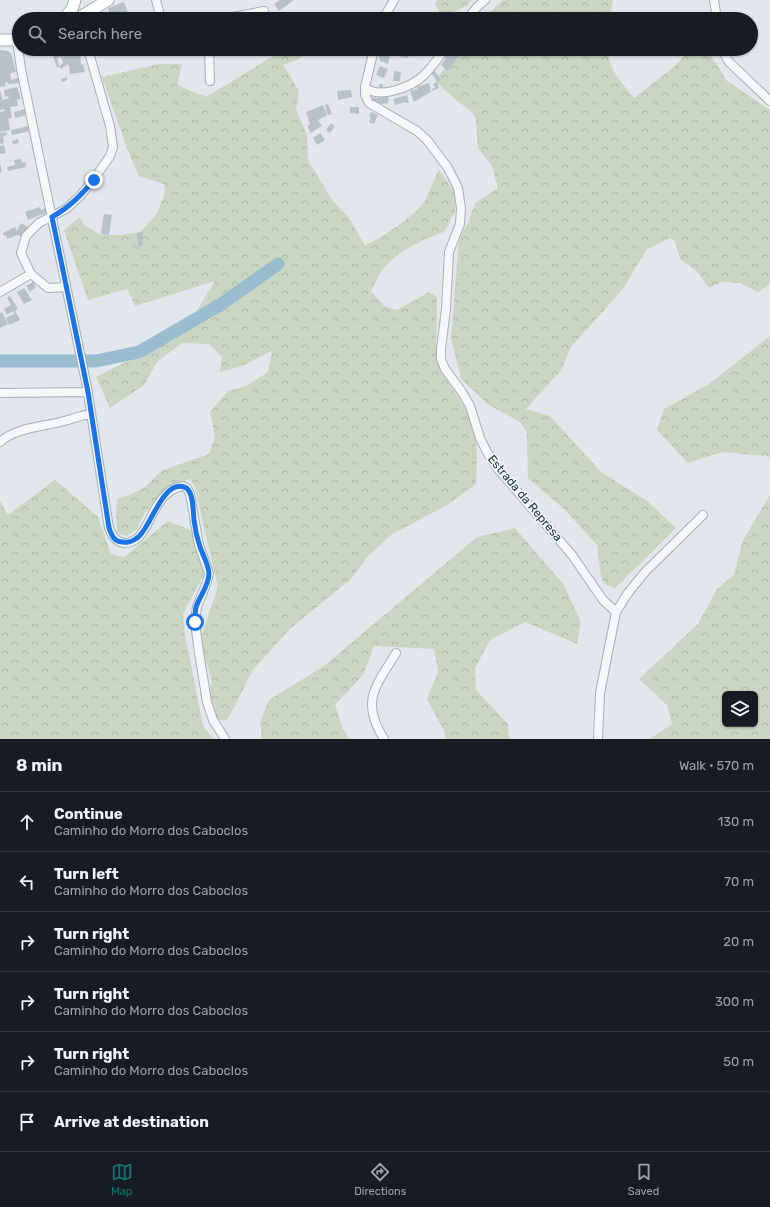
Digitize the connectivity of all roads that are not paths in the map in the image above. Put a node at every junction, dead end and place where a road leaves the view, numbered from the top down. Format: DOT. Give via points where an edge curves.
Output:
graph roads {
  1 [pos="80,0"];
  2 [pos="108,0"];
  3 [pos="156,0"];
  4 [pos="394,0"];
  5 [pos="485,0"];
  6 [pos="714,0"];
  7 [pos="264,11"];
  8 [pos="77,12"];
  9 [pos="159,12"];
  10 [pos="259,12"];
  11 [pos="387,12"];
  12 [pos="473,12"];
  13 [pos="716,12"];
  14 [pos="0,40"];
  15 [pos="12,40"];
  16 [pos="20,56"];
  17 [pos="90,56"];
  18 [pos="209,56"];
  19 [pos="372,56"];
  20 [pos="439,56"];
  21 [pos="726,56"];
  22 [pos="210,81"];
  23 [pos="365,87"];
  24 [pos="770,100"];
  25 [pos="52,217"];
  26 [pos="31,274"];
  27 [pos="66,287"];
  28 [pos="0,292"];
  29 [pos="87,389"];
  30 [pos="0,393"];
  31 [pos="91,414"];
  32 [pos="0,442"];
  33 [pos="703,515"];
  34 [pos="616,612"];
  35 [pos="396,653"];
  36 [pos="224,739"];
  37 [pos="384,739"];
  38 [pos="598,739"];
  1 -- 8 [label="street"];
  2 -- 8 [label="street"];
  3 -- 9 [label="street"];
  4 -- 11 [label="street"];
  5 -- 12 [label="street"];
  6 -- 13 [label="street"];
  7 -- 10 [label="street"];
  14 -- 15 [label="street"];
  16 -- 25 [label="street"];
  17 -- 25 [label="street" via="110,126 113,147 94,180 66,209"];
  18 -- 22 [label="street"];
  19 -- 23 [label="street"];
  20 -- 23 [label="street" via="423,76 412,84 382,92 368,90"];
  21 -- 24 [label="street"];
  23 -- 34 [label="street, Estrada da Represa" via="366,100 369,103 417,131 427,140 448,168 458,188 460,224 449,252 441,349 445,369 470,406 480,438 498,469 572,555 604,600"];
  25 -- 26 [label="street" via="39,223 24,240 21,253"];
  25 -- 27 [label="street"];
  26 -- 27 [label="street" via="48,288"];
  26 -- 28 [label="street"];
  27 -- 29 [label="street"];
  29 -- 30 [label="street"];
  29 -- 31 [label="street"];
  31 -- 32 [label="street" via="27,429"];
  31 -- 36 [label="street" via="107,523 112,537 124,543 138,538 156,507 172,489 183,486 190,494 199,545 209,573 208,582 196,607 198,646 207,702 213,720"];
  33 -- 34 [label="street" via="645,572"];
  34 -- 38 [label="street" via="600,693"];
  35 -- 37 [label="street" via="376,685 372,698 373,718"];
}
